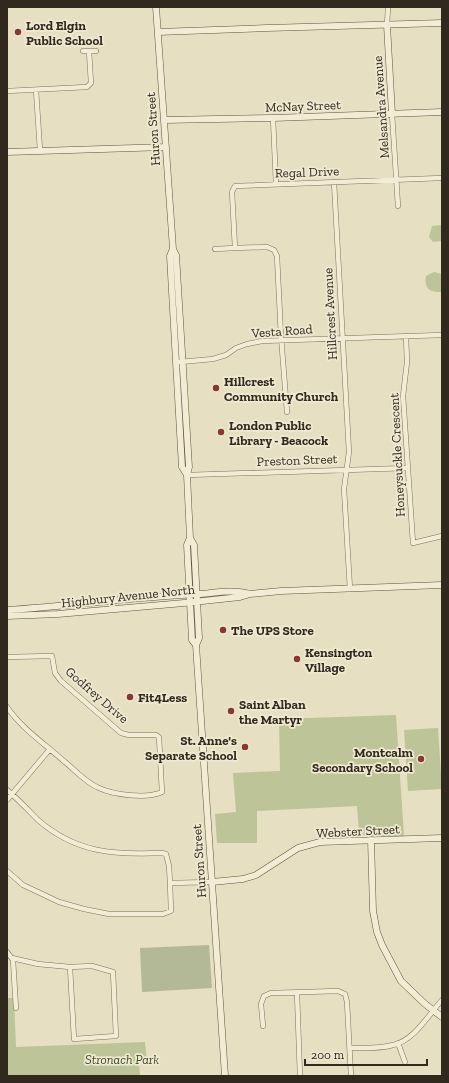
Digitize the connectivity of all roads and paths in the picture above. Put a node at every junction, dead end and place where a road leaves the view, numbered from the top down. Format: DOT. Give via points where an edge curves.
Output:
graph roads {
  1 [pos="156,7"];
  2 [pos="388,7"];
  3 [pos="442,23"];
  4 [pos="387,25"];
  5 [pos="158,32"];
  6 [pos="83,51"];
  7 [pos="89,51"];
  8 [pos="96,51"];
  9 [pos="36,90"];
  10 [pos="7,91"];
  11 [pos="442,112"];
  12 [pos="392,114"];
  13 [pos="273,118"];
  14 [pos="164,120"];
  15 [pos="166,147"];
  16 [pos="40,150"];
  17 [pos="7,152"];
  18 [pos="442,178"];
  19 [pos="396,179"];
  20 [pos="334,182"];
  21 [pos="276,184"];
  22 [pos="398,206"];
  23 [pos="235,248"];
  24 [pos="173,249"];
  25 [pos="215,249"];
  26 [pos="442,335"];
  27 [pos="406,336"];
  28 [pos="343,338"];
  29 [pos="281,341"];
  30 [pos="182,362"];
  31 [pos="176,363"];
  32 [pos="286,412"];
  33 [pos="408,468"];
  34 [pos="347,470"];
  35 [pos="187,475"];
  36 [pos="442,536"];
  37 [pos="442,585"];
  38 [pos="350,589"];
  39 [pos="194,596"];
  40 [pos="190,602"];
  41 [pos="7,610"];
  42 [pos="7,616"];
  43 [pos="196,645"];
  44 [pos="7,657"];
  45 [pos="7,707"];
  46 [pos="50,749"];
  47 [pos="7,790"];
  48 [pos="12,794"];
  49 [pos="7,800"];
  50 [pos="442,838"];
  51 [pos="371,840"];
  52 [pos="7,871"];
  53 [pos="212,882"];
  54 [pos="170,883"];
  55 [pos="7,952"];
  56 [pos="12,958"];
  57 [pos="70,967"];
  58 [pos="296,993"];
  59 [pos="442,1000"];
  60 [pos="16,1008"];
  61 [pos="434,1010"];
  62 [pos="442,1017"];
  63 [pos="263,1026"];
  64 [pos="398,1043"];
  65 [pos="350,1048"];
  66 [pos="404,1062"];
  67 [pos="225,1076"];
  68 [pos="300,1076"];
  69 [pos="351,1076"];
  1 -- 5 [label="main road, Huron Street"];
  2 -- 4 [label="street, Melsandra Avenue"];
  3 -- 4 [label="main road"];
  4 -- 5 [label="main road"];
  4 -- 12 [label="main road, Melsandra Avenue"];
  5 -- 14 [label="main road, Huron Street"];
  6 -- 7 [label="street"];
  7 -- 8 [label="street"];
  7 -- 9 [label="street" via="90,86"];
  9 -- 10 [label="street"];
  9 -- 16 [label="street"];
  11 -- 12 [label="main road, McNay Street"];
  12 -- 13 [label="main road, McNay Street"];
  12 -- 19 [label="street, Melsandra Avenue"];
  13 -- 14 [label="main road, McNay Street"];
  13 -- 21 [label="street"];
  14 -- 15 [label="main road, Huron Street"];
  15 -- 16 [label="main road"];
  15 -- 24 [label="main road, Huron Street"];
  16 -- 17 [label="main road"];
  18 -- 19 [label="street, Regal Drive"];
  19 -- 20 [label="street, Regal Drive"];
  19 -- 22 [label="street, Melsandra Avenue"];
  20 -- 21 [label="street, Regal Drive"];
  20 -- 28 [label="street, Hillcrest Avenue"];
  21 -- 23 [label="street, Regal Drive" via="235,186 232,192"];
  23 -- 25 [label="street"];
  23 -- 29 [label="street" via="268,247 274,250 277,256"];
  24 -- 30 [label="main road, Huron Street" via="176,256"];
  24 -- 31 [label="main road, Huron Street" via="170,256"];
  26 -- 27 [label="street, Vesta Road"];
  27 -- 28 [label="street, Vesta Road"];
  27 -- 33 [label="street, Honeysuckle Crescent" via="403,396"];
  28 -- 29 [label="street, Vesta Road"];
  28 -- 34 [label="street, Hillcrest Avenue" via="349,452"];
  29 -- 30 [label="street, Vesta Road" via="247,344 213,359"];
  29 -- 32 [label="street"];
  30 -- 31 [label="street, Vesta Road"];
  30 -- 35 [label="main road, Huron Street" via="189,467"];
  31 -- 35 [label="main road, Huron Street" via="182,468"];
  33 -- 34 [label="street, Preston Street"];
  33 -- 36 [label="street, Honeysuckle Crescent" via="413,543"];
  34 -- 35 [label="street, Preston Street"];
  34 -- 38 [label="street, Hillcrest Avenue" via="344,489"];
  35 -- 39 [label="main road, Huron Street" via="190,538 194,545"];
  37 -- 38 [label="main road, Highbury Avenue North"];
  38 -- 39 [label="main road, Highbury Avenue North" via="281,591 240,597"];
  39 -- 40 [label="main road, Highbury Avenue North"];
  39 -- 41 [label="main road, Highbury Avenue North"];
  39 -- 43 [label="main road, Huron Street" via="198,638"];
  40 -- 42 [label="main road, Highbury Avenue North"];
  40 -- 43 [label="main road, Huron Street" via="192,640"];
  43 -- 53 [label="main road, Huron Street"];
  44 -- 46 [label="street, Godfrey Drive" via="52,656 55,673 61,681 122,733 129,736 159,737 162,792 140,795 117,794 98,788"];
  45 -- 46 [label="street, Godfrey Drive" via="15,719"];
  46 -- 48 [label="street"];
  47 -- 48 [label="street"];
  48 -- 49 [label="street"];
  48 -- 54 [label="street" via="51,829 85,847 114,854 166,854"];
  50 -- 51 [label="main road, Webster Street"];
  51 -- 53 [label="main road, Webster Street" via="320,842 298,848 256,875"];
  51 -- 61 [label="main road" via="373,911 377,932 401,981"];
  52 -- 54 [label="street" via="23,884 59,902 109,914 169,913"];
  53 -- 54 [label="street"];
  53 -- 67 [label="main road, Huron Street"];
  55 -- 56 [label="street"];
  56 -- 57 [label="street"];
  56 -- 60 [label="street"];
  57 -- 57 [label="street" via="92,966 113,972 116,1036 74,1039"];
  58 -- 63 [label="street" via="271,993 264,996 261,1004"];
  58 -- 65 [label="street" via="338,991 345,994"];
  58 -- 68 [label="street"];
  59 -- 61 [label="street"];
  61 -- 62 [label="main road"];
  61 -- 64 [label="street" via="417,1030"];
  64 -- 65 [label="street" via="383,1047"];
  64 -- 66 [label="street"];
  65 -- 69 [label="street"];
}
